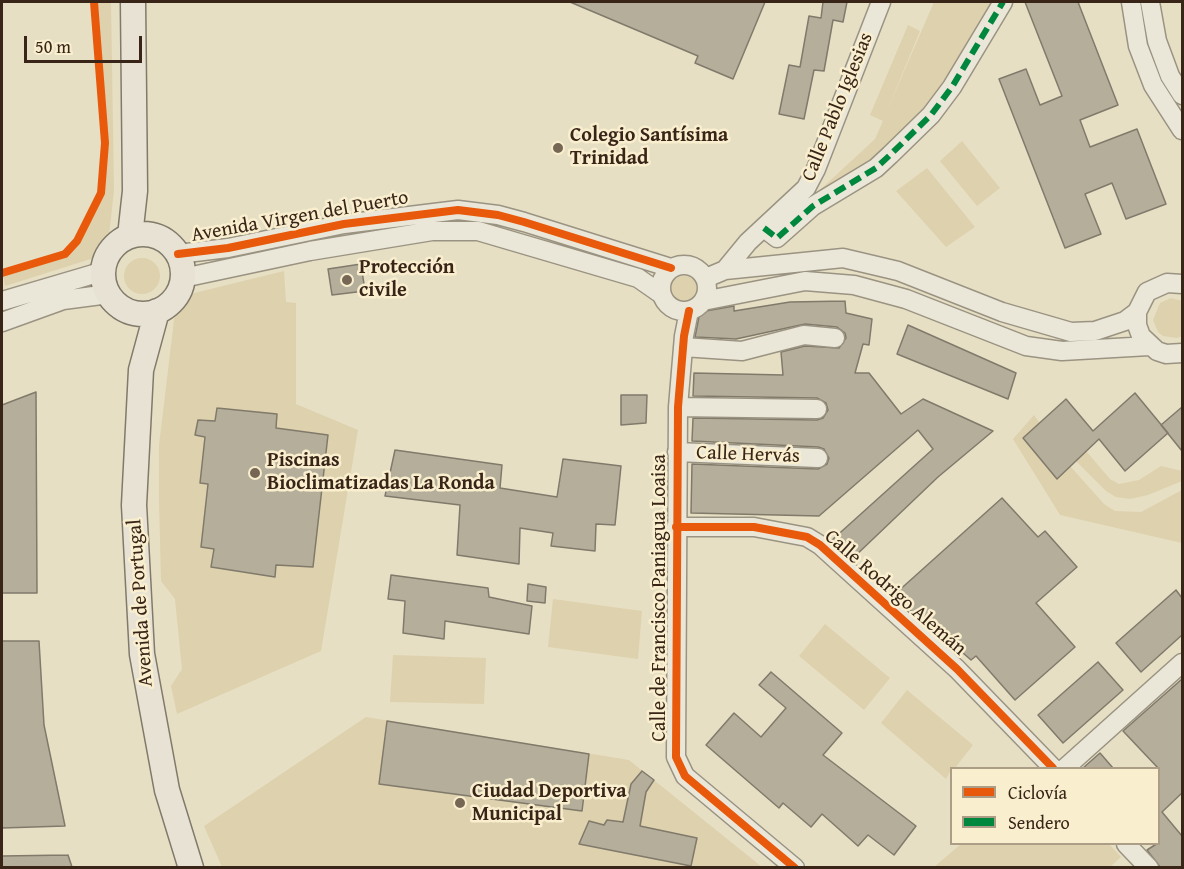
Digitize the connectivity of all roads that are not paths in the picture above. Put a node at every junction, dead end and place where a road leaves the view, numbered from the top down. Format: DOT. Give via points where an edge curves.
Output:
graph roads {
  1 [pos="133,2"];
  2 [pos="881,2"];
  3 [pos="1003,2"];
  4 [pos="1131,2"];
  5 [pos="1150,2"];
  6 [pos="1182,95"];
  7 [pos="1182,130"];
  8 [pos="135,191"];
  9 [pos="764,228"];
  10 [pos="130,236"];
  11 [pos="159,237"];
  12 [pos="178,254"];
  13 [pos="671,268"];
  14 [pos="725,270"];
  15 [pos="183,278"];
  16 [pos="706,278"];
  17 [pos="1181,279"];
  18 [pos="106,283"];
  19 [pos="661,294"];
  20 [pos="2,301"];
  21 [pos="688,307"];
  22 [pos="127,310"];
  23 [pos="157,311"];
  24 [pos="1137,312"];
  25 [pos="2,321"];
  26 [pos="835,338"];
  27 [pos="683,341"];
  28 [pos="1149,346"];
  29 [pos="1182,353"];
  30 [pos="141,370"];
  31 [pos="678,407"];
  32 [pos="817,409"];
  33 [pos="677,452"];
  34 [pos="818,458"];
  35 [pos="676,527"];
  36 [pos="1182,663"];
  37 [pos="1052,767"];
  38 [pos="1066,767"];
  39 [pos="1128,845"];
  40 [pos="191,867"];
  41 [pos="795,867"];
  42 [pos="1147,867"];
  1 -- 8 [label="main road"];
  2 -- 9 [label="street, Calle Pablo Iglesias" via="816,169 806,188"];
  3 -- 9 [label="street" via="932,115 876,168 813,206 777,238"];
  4 -- 7 [label="street" via="1138,46 1154,84"];
  5 -- 6 [label="street" via="1156,41"];
  8 -- 10 [label="main road"];
  8 -- 11 [label="main road"];
  9 -- 14 [label="street, Calle Pablo Iglesias"];
  10 -- 11 [label="main road"];
  10 -- 18 [label="main road" via="111,250"];
  11 -- 12 [label="main road"];
  12 -- 13 [label="street, Avenida Virgen del Puerto" via="344,224 458,210 524,222"];
  12 -- 15 [label="main road"];
  13 -- 16 [label="street" via="688,265"];
  13 -- 19 [label="street" via="661,282"];
  14 -- 16 [label="street, Calle Pablo Iglesias"];
  14 -- 24 [label="street" via="843,258 898,271 1002,312 1071,332 1095,331 1125,321"];
  15 -- 19 [label="street, Avenida Virgen del Puerto" via="432,231 478,231 638,278"];
  15 -- 23 [label="main road" via="175,298"];
  16 -- 21 [label="street" via="708,287"];
  17 -- 24 [label="street" via="1156,286 1140,302"];
  18 -- 20 [label="street"];
  18 -- 22 [label="main road" via="117,304"];
  18 -- 25 [label="street"];
  19 -- 21 [label="street"];
  21 -- 27 [label="street, Calle de Francisco Paniagua Loaisa"];
  21 -- 28 [label="street" via="805,281 854,285 906,299 1026,346 1062,351"];
  22 -- 23 [label="main road" via="147,314"];
  22 -- 30 [label="main road, Avenida de Portugal"];
  23 -- 30 [label="main road, Avenida de Portugal"];
  24 -- 28 [label="street" via="1137,325"];
  26 -- 27 [label="street" via="804,335 742,351"];
  27 -- 31 [label="street, Calle de Francisco Paniagua Loaisa"];
  28 -- 29 [label="street" via="1166,354"];
  30 -- 40 [label="main road, Avenida de Portugal" via="134,505 141,654 167,790"];
  31 -- 32 [label="street"];
  31 -- 33 [label="street, Calle de Francisco Paniagua Loaisa"];
  33 -- 34 [label="street, Calle Hervás"];
  33 -- 35 [label="street, Calle de Francisco Paniagua Loaisa"];
  35 -- 37 [label="street, Calle Rodrigo Alemán" via="754,527 807,537 820,545 957,669"];
  35 -- 41 [label="street, Calle de Francisco Paniagua Loaisa" via="676,757 685,776"];
  36 -- 38 [label="street"];
  39 -- 42 [label="street"];
}
